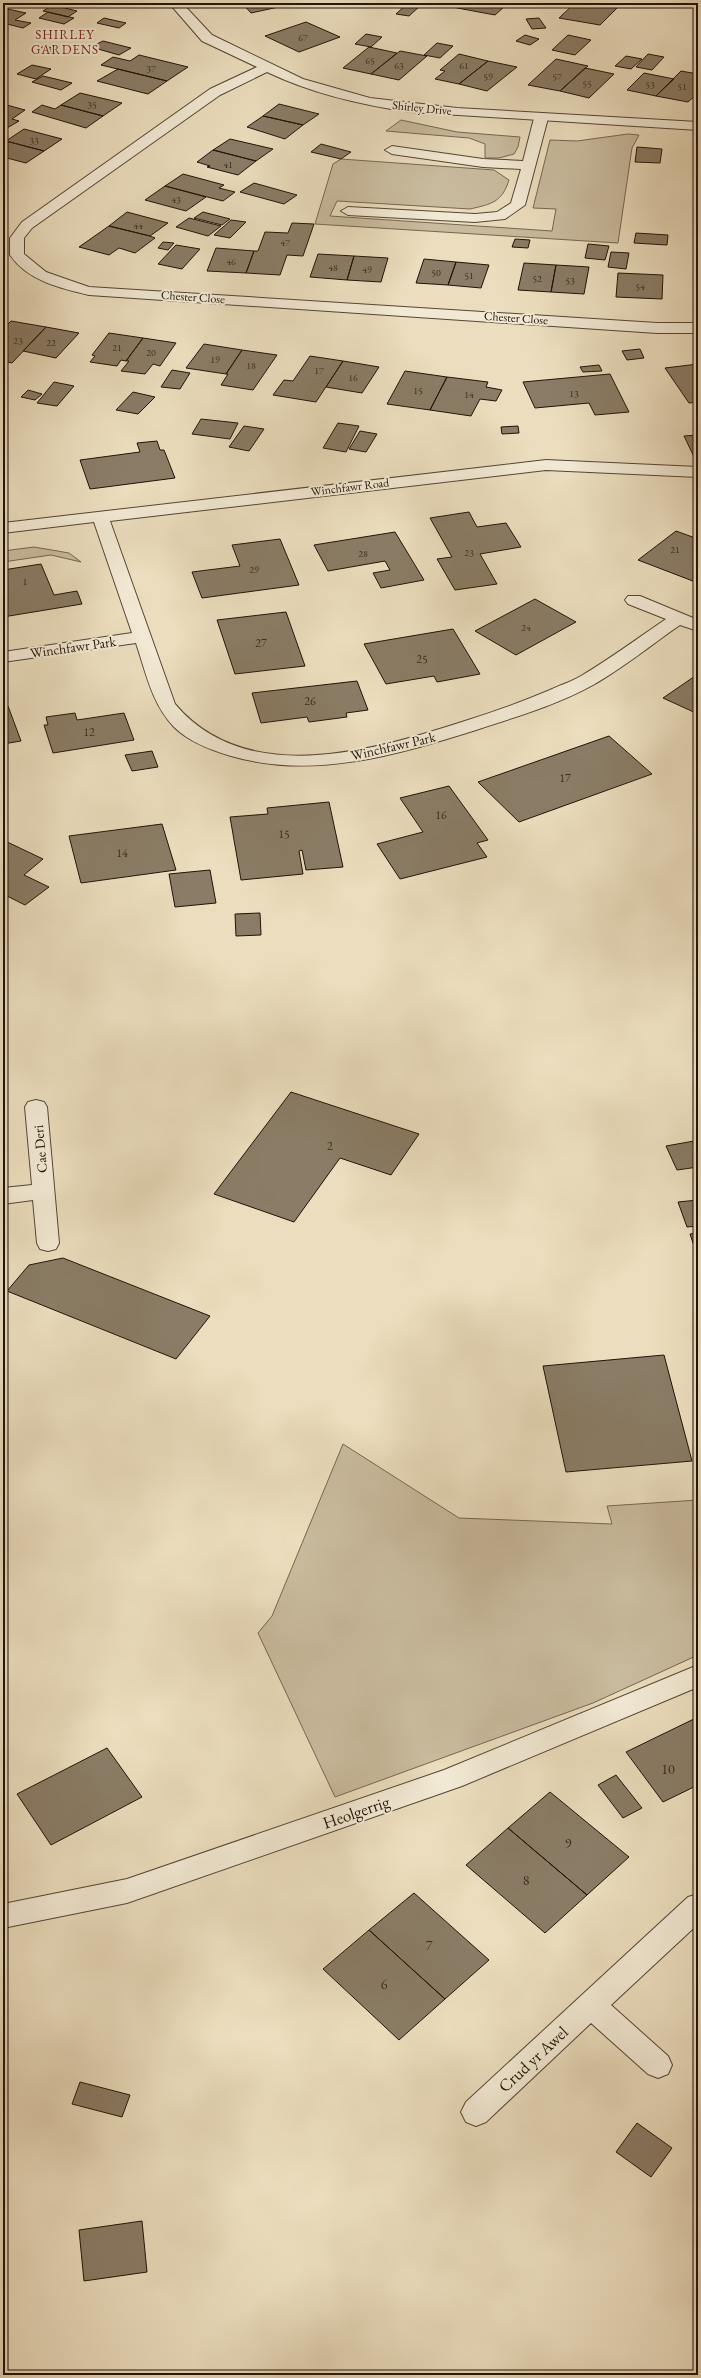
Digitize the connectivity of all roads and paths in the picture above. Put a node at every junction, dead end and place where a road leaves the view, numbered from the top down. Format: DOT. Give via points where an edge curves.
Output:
graph roads {
  1 [pos="175,3"];
  2 [pos="266,68"];
  3 [pos="541,118"];
  4 [pos="698,126"];
  5 [pos="392,150"];
  6 [pos="529,165"];
  7 [pos="348,211"];
  8 [pos="698,328"];
  9 [pos="698,472"];
  10 [pos="100,516"];
  11 [pos="3,528"];
  12 [pos="634,600"];
  13 [pos="679,618"];
  14 [pos="698,626"];
  15 [pos="142,637"];
  16 [pos="3,657"];
  17 [pos="36,1107"];
  18 [pos="44,1191"];
  19 [pos="3,1196"];
  20 [pos="48,1243"];
  21 [pos="698,1676"];
  22 [pos="698,1906"];
  23 [pos="3,1916"];
  24 [pos="591,2005"];
  25 [pos="658,2065"];
  26 [pos="476,2112"];
  1 -- 2 [label="street, Shirley Drive" via="207,38"];
  2 -- 3 [label="street, Shirley Drive" via="298,82 369,102 411,108"];
  2 -- 8 [label="street, Chester Close" via="215,92 27,225 17,238 17,254 30,269 53,282 89,291 657,328"];
  3 -- 4 [label="street, Shirley Drive"];
  3 -- 6 [label="street"];
  5 -- 6 [label="street" via="483,163"];
  6 -- 7 [label="street" via="518,205 500,216 475,218"];
  9 -- 10 [label="street, Winchfawr Road" via="546,465"];
  10 -- 11 [label="street, Winchfawr Road"];
  10 -- 15 [label="street, Winchfawr Park"];
  12 -- 13 [label="street"];
  13 -- 14 [label="street"];
  13 -- 15 [label="street, Winchfawr Park" via="586,681 516,711 405,746 356,757 300,761 254,757 213,745 182,724 166,705"];
  15 -- 16 [label="street, Winchfawr Park"];
  17 -- 18 [label="street, Cae Deri"];
  18 -- 19 [label="street, Cae Deri"];
  18 -- 20 [label="street, Cae Deri"];
  21 -- 23 [label="street, Heolgerrig" via="446,1781 127,1891"];
  22 -- 24 [label="street, Crud yr Awel"];
  24 -- 25 [label="street"];
  24 -- 26 [label="street, Crud yr Awel"];
}
